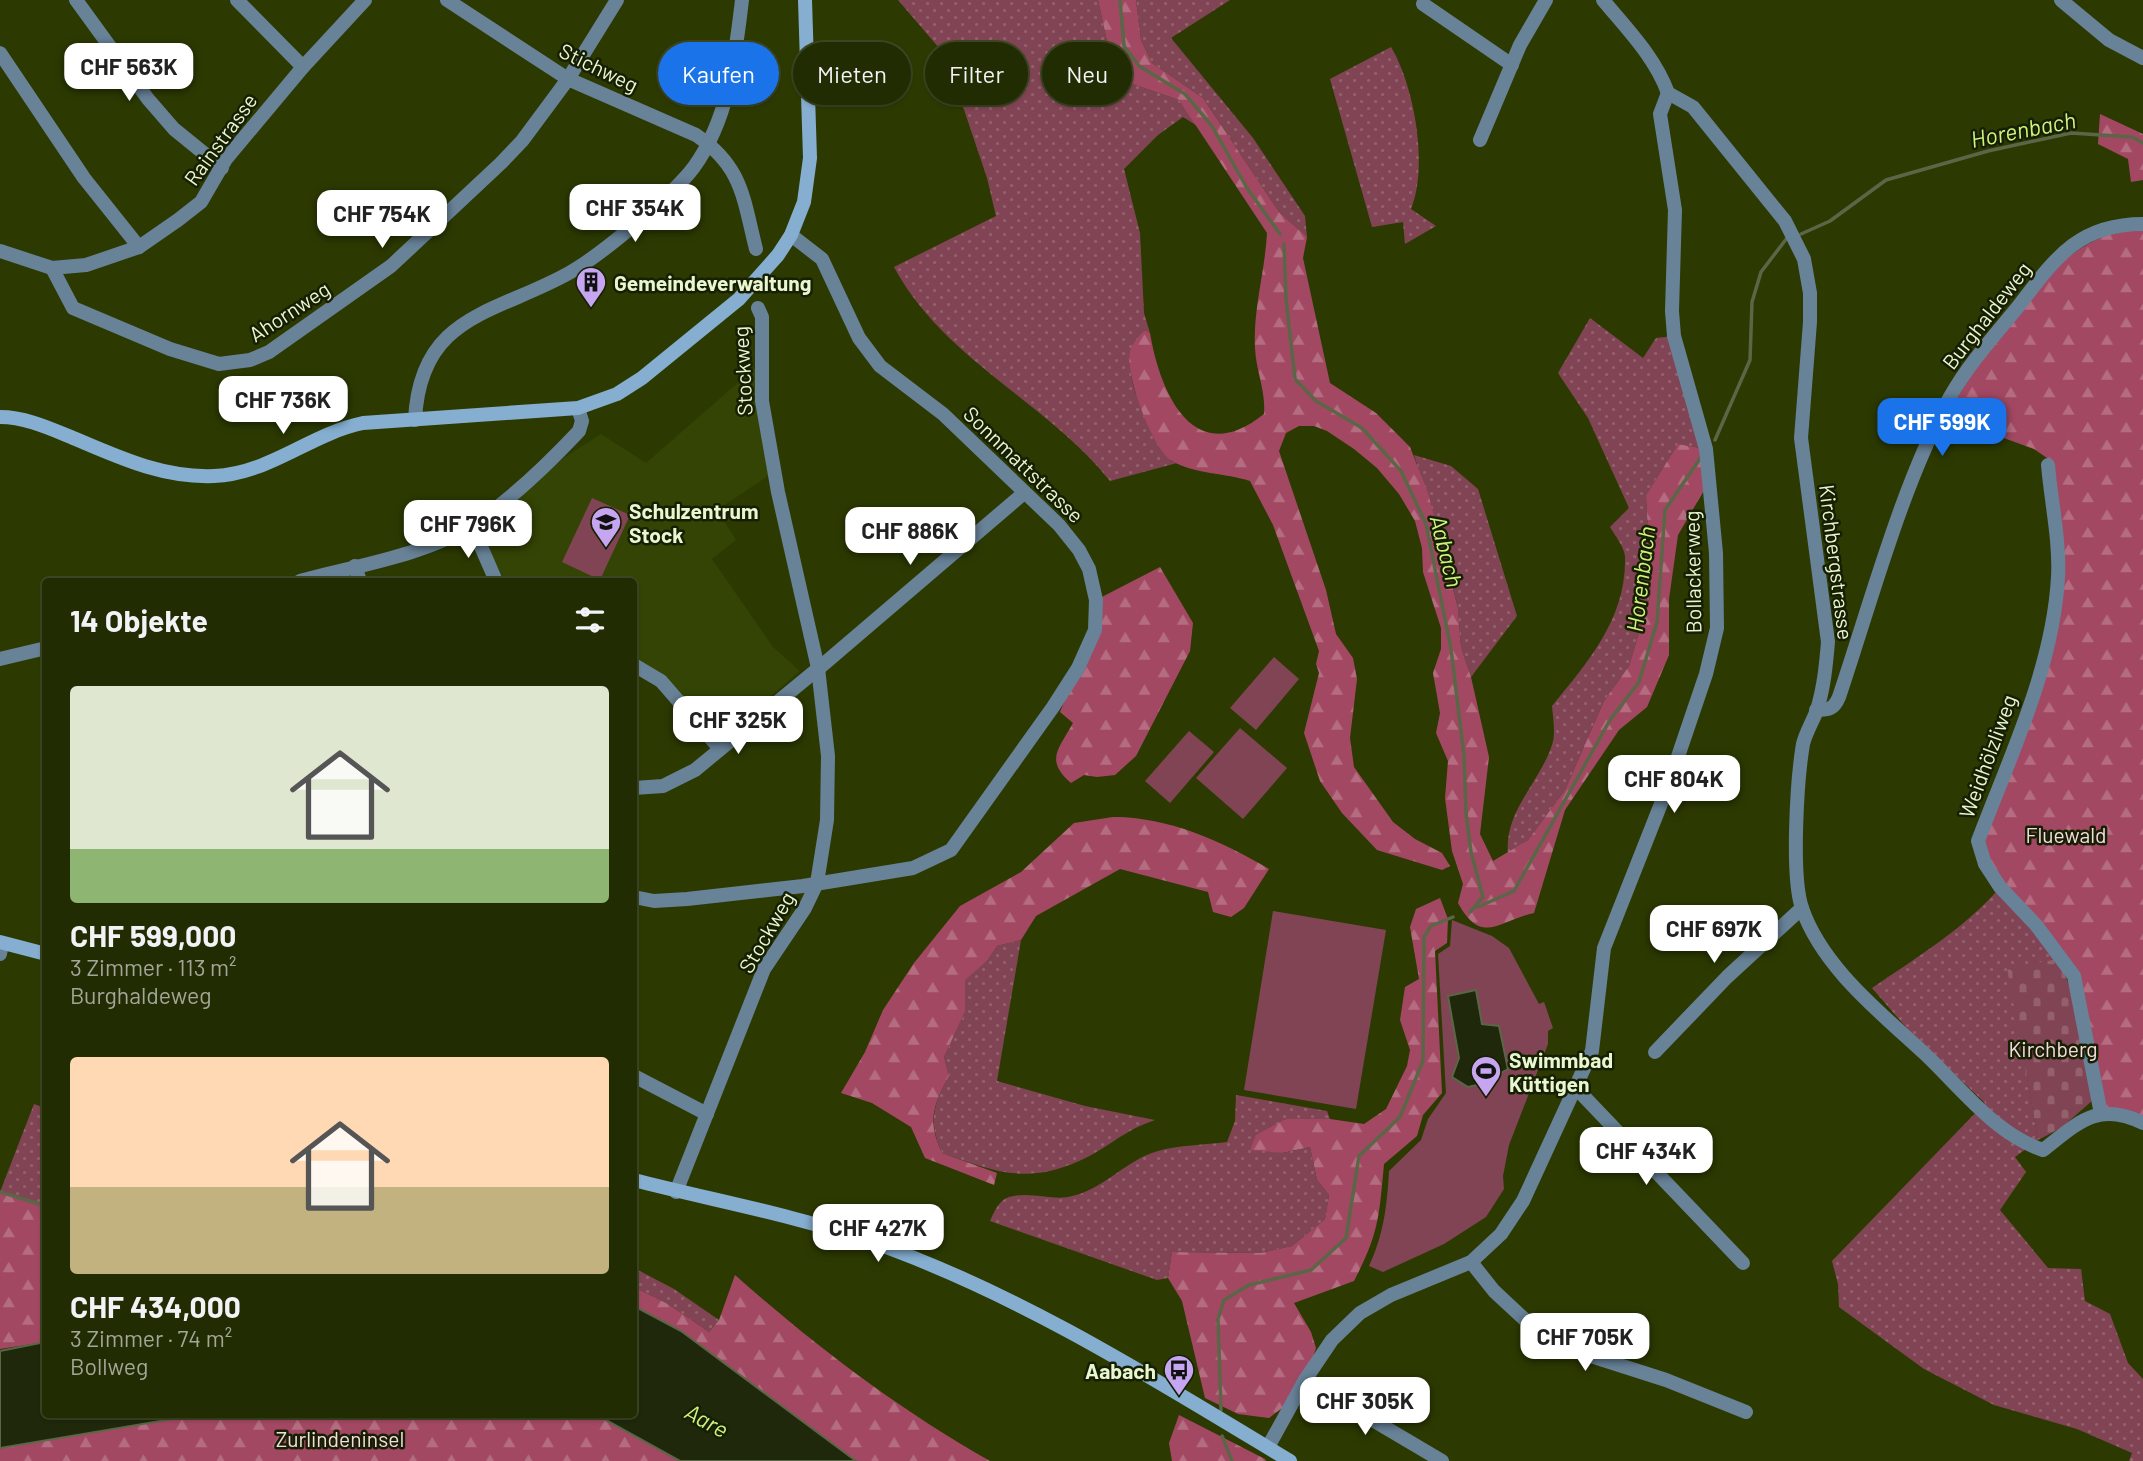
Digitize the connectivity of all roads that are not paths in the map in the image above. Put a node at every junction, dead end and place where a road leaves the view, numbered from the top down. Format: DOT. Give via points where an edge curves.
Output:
graph roads {
  1 [pos="76,0"];
  2 [pos="237,0"];
  3 [pos="365,0"];
  4 [pos="447,0"];
  5 [pos="617,0"];
  6 [pos="742,0"];
  7 [pos="805,0"];
  8 [pos="1546,0"];
  9 [pos="1603,0"];
  10 [pos="2061,0"];
  11 [pos="1423,4"];
  12 [pos="0,53"];
  13 [pos="2143,58"];
  14 [pos="1512,65"];
  15 [pos="303,67"];
  16 [pos="568,79"];
  17 [pos="1668,93"];
  18 [pos="1479,140"];
  19 [pos="708,143"];
  20 [pos="222,168"];
  21 [pos="2143,224"];
  22 [pos="791,235"];
  23 [pos="139,247"];
  24 [pos="756,249"];
  25 [pos="0,251"];
  26 [pos="52,268"];
  27 [pos="758,309"];
  28 [pos="578,408"];
  29 [pos="0,417"];
  30 [pos="415,420"];
  31 [pos="2048,466"];
  32 [pos="1024,493"];
  33 [pos="472,526"];
  34 [pos="355,566"];
  35 [pos="311,578"];
  36 [pos="359,578"];
  37 [pos="495,578"];
  38 [pos="42,649"];
  39 [pos="0,659"];
  40 [pos="637,667"];
  41 [pos="818,668"];
  42 [pos="1816,710"];
  43 [pos="720,749"];
  44 [pos="637,788"];
  45 [pos="817,883"];
  46 [pos="637,898"];
  47 [pos="1801,908"];
  48 [pos="1,946"];
  49 [pos="42,953"];
  50 [pos="1655,1052"];
  51 [pos="637,1078"];
  52 [pos="1574,1086"];
  53 [pos="707,1114"];
  54 [pos="2101,1114"];
  55 [pos="2143,1123"];
  56 [pos="637,1181"];
  57 [pos="676,1192"];
  58 [pos="1471,1262"];
  59 [pos="1743,1263"];
  60 [pos="1305,1380"];
  61 [pos="1746,1412"];
  62 [pos="1268,1447"];
  63 [pos="1290,1461"];
  64 [pos="1442,1461"];
  1 -- 20 [label="street" via="174,129"];
  2 -- 15 [label="street"];
  3 -- 15 [label="street, Rainstrasse"];
  4 -- 16 [label="street, Stichweg"];
  5 -- 16 [label="street, Ahornweg"];
  6 -- 19 [label="street" via="733,69 720,119"];
  7 -- 22 [label="street" via="810,158 804,202"];
  8 -- 14 [label="street"];
  9 -- 17 [label="street, Kirchbergstrasse" via="1639,42"];
  10 -- 13 [label="street" via="2109,40"];
  11 -- 14 [label="street"];
  12 -- 23 [label="street" via="84,178"];
  14 -- 18 [label="street"];
  15 -- 20 [label="street, Rainstrasse"];
  16 -- 19 [label="street, Stichweg"];
  16 -- 26 [label="street, Ahornweg" via="522,141 391,266 300,332 250,360 205,362 74,308"];
  17 -- 42 [label="street, Kirchbergstrasse" via="1693,107 1785,221 1804,259 1810,312 1801,438 1828,642"];
  17 -- 52 [label="street, Bollackerweg" via="1660,114 1675,211 1673,323 1707,460 1717,628 1668,786 1604,948 1592,1051"];
  19 -- 24 [label="street, Stichweg" via="736,175"];
  19 -- 30 [label="street" via="692,169 590,260 479,312 452,334 423,374"];
  20 -- 23 [label="street, Rainstrasse" via="201,202"];
  21 -- 42 [label="street, Burghaldeweg" via="2119,224 2079,238 2045,272 1965,374 1941,414 1910,489 1839,697 1828,710"];
  22 -- 28 [label="street" via="739,299 654,369 617,394"];
  22 -- 32 [label="street, Sonnmattstrasse" via="822,259 859,338 880,366 935,407"];
  23 -- 26 [label="street, Rainstrasse" via="86,265"];
  25 -- 26 [label="street, Rainstrasse"];
  27 -- 41 [label="street, Stockweg" via="762,317 762,401"];
  28 -- 30 [label="street"];
  28 -- 33 [label="street" via="579,431"];
  29 -- 30 [label="street" via="55,430 136,465 174,475 202,476 250,471 342,428"];
  31 -- 54 [label="street, Weidhölzliweg" via="2059,575 2049,648 1978,841 1985,864 2000,887 2074,975"];
  32 -- 41 [label="street"];
  32 -- 45 [label="street, Sonnmattstrasse" via="1059,525 1089,569 1096,600 1095,630 1078,668 951,850 913,868"];
  33 -- 34 [label="street" via="416,549"];
  33 -- 37 [label="street"];
  34 -- 35 [label="street"];
  34 -- 36 [label="street"];
  38 -- 39 [label="street"];
  40 -- 43 [label="street" via="661,681"];
  41 -- 43 [label="street"];
  41 -- 45 [label="street, Stockweg" via="829,782"];
  42 -- 47 [label="street, Kirchbergstrasse" via="1804,741 1798,786"];
  43 -- 44 [label="street" via="679,779 663,786"];
  45 -- 46 [label="street, Sonnmattstrasse" via="687,899"];
  45 -- 53 [label="street, Stockweg" via="764,969"];
  47 -- 50 [label="street"];
  47 -- 54 [label="street, Kirchbergstrasse" via="1838,967 2011,1134 2043,1150"];
  48 -- 49 [label="street"];
  51 -- 53 [label="street"];
  52 -- 58 [label="street, Bollackerweg" via="1523,1201 1501,1234"];
  52 -- 59 [label="street"];
  53 -- 57 [label="street, Stockweg"];
  54 -- 55 [label="street" via="2123,1113"];
  56 -- 57 [label="street"];
  57 -- 62 [label="street" via="833,1230 954,1275 1072,1334"];
  58 -- 60 [label="street, Bollackerweg" via="1360,1313 1332,1340"];
  58 -- 61 [label="street" via="1536,1331 1566,1348"];
  60 -- 62 [label="street, Bollackerweg"];
  60 -- 64 [label="street"];
  62 -- 63 [label="street"];
}
